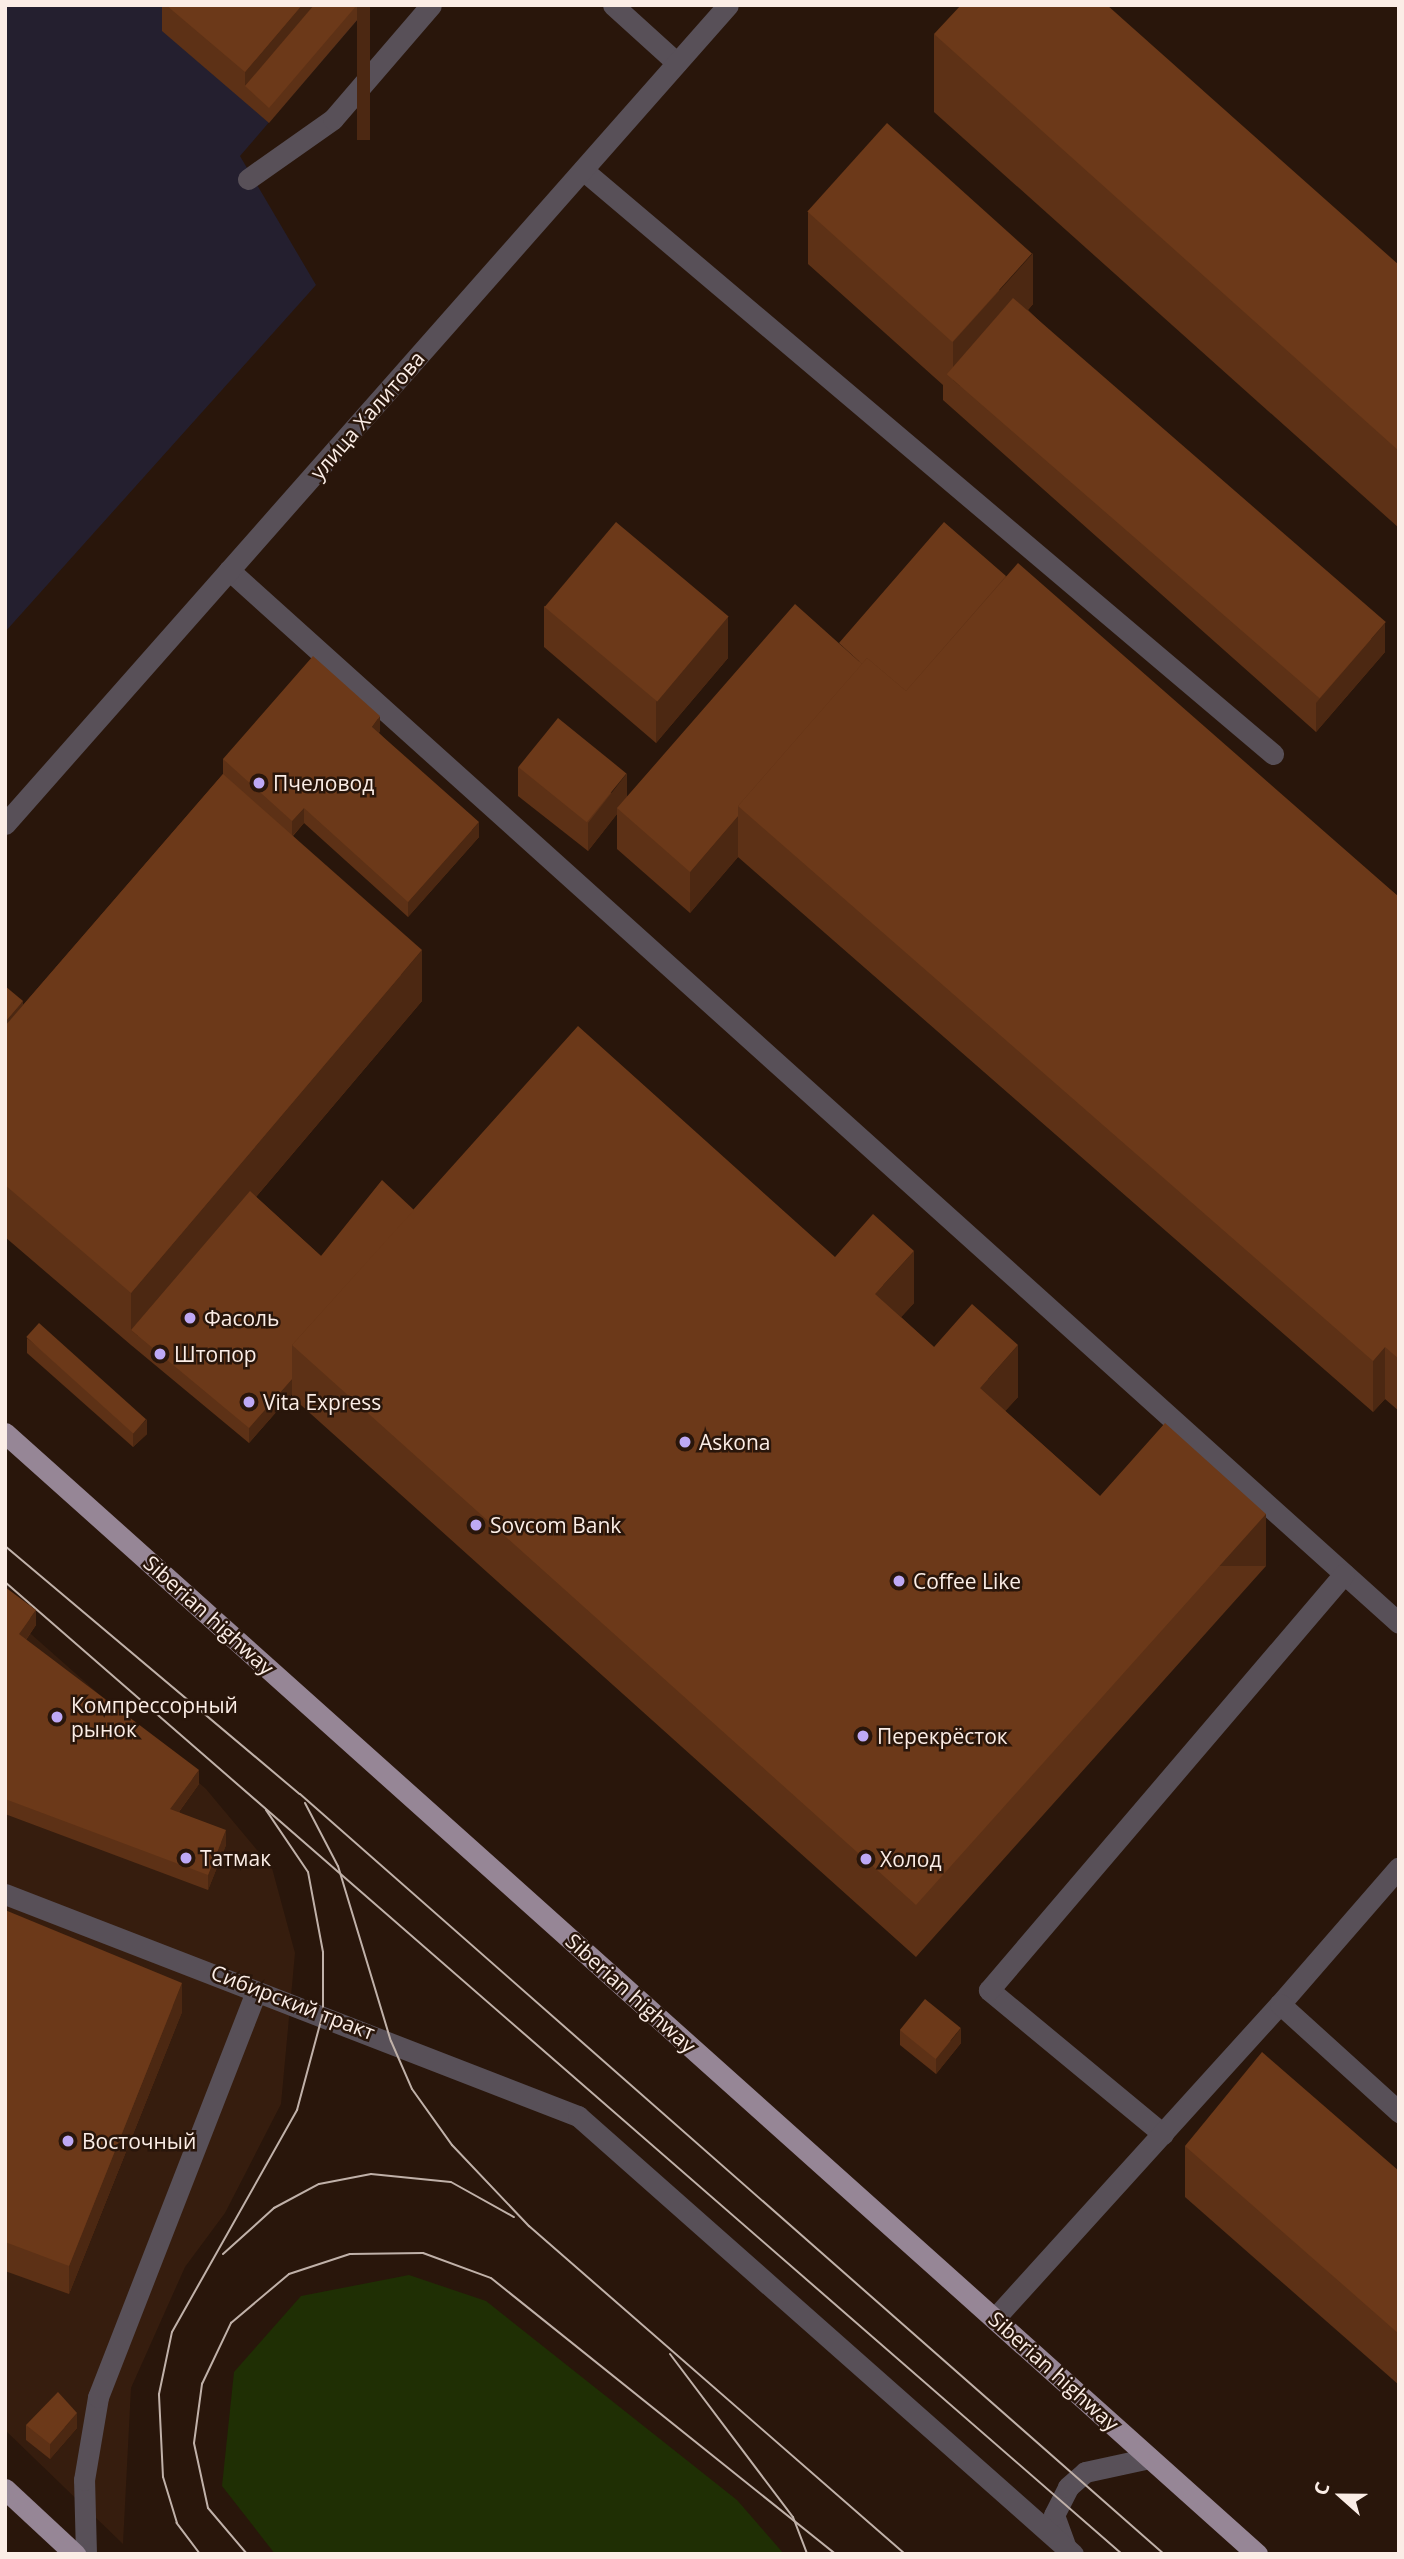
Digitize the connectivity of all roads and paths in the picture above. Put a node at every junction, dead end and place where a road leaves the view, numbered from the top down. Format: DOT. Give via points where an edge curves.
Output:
graph roads {
  1 [pos="431,5"];
  2 [pos="613,5"];
  3 [pos="728,5"];
  4 [pos="677,63"];
  5 [pos="583,170"];
  6 [pos="248,180"];
  7 [pos="229,570"];
  8 [pos="1273,754"];
  9 [pos="5,824"];
  10 [pos="5,1433"];
  11 [pos="1344,1574"];
  12 [pos="1399,1623"];
  13 [pos="1399,1867"];
  14 [pos="5,1894"];
  15 [pos="254,1996"];
  16 [pos="1280,2004"];
  17 [pos="1399,2112"];
  18 [pos="1163,2134"];
  19 [pos="995,2318"];
  20 [pos="1150,2458"];
  21 [pos="5,2489"];
  22 [pos="1069,2551"];
  23 [pos="75,2554"];
  24 [pos="86,2554"];
  25 [pos="1257,2554"];
  1 -- 6 [label="street" via="333,119"];
  2 -- 4 [label="street"];
  3 -- 4 [label="street, улица Халитова"];
  4 -- 5 [label="street, улица Халитова"];
  5 -- 7 [label="street, улица Халитова"];
  5 -- 8 [label="street"];
  7 -- 9 [label="street, улица Халитова"];
  7 -- 11 [label="street"];
  10 -- 19 [label="main road, Siberian highway"];
  11 -- 12 [label="street"];
  11 -- 18 [label="street" via="989,1990"];
  13 -- 16 [label="street"];
  14 -- 22 [label="street, Сибирский тракт" via="578,2116"];
  15 -- 24 [label="street" via="98,2397 84,2480"];
  16 -- 17 [label="street"];
  16 -- 18 [label="street"];
  18 -- 19 [label="street"];
  19 -- 20 [label="main road, Siberian highway"];
  20 -- 22 [label="street" via="1085,2472 1068,2487 1055,2515"];
  20 -- 25 [label="main road, Siberian highway"];
  21 -- 23 [label="main road"];
}
